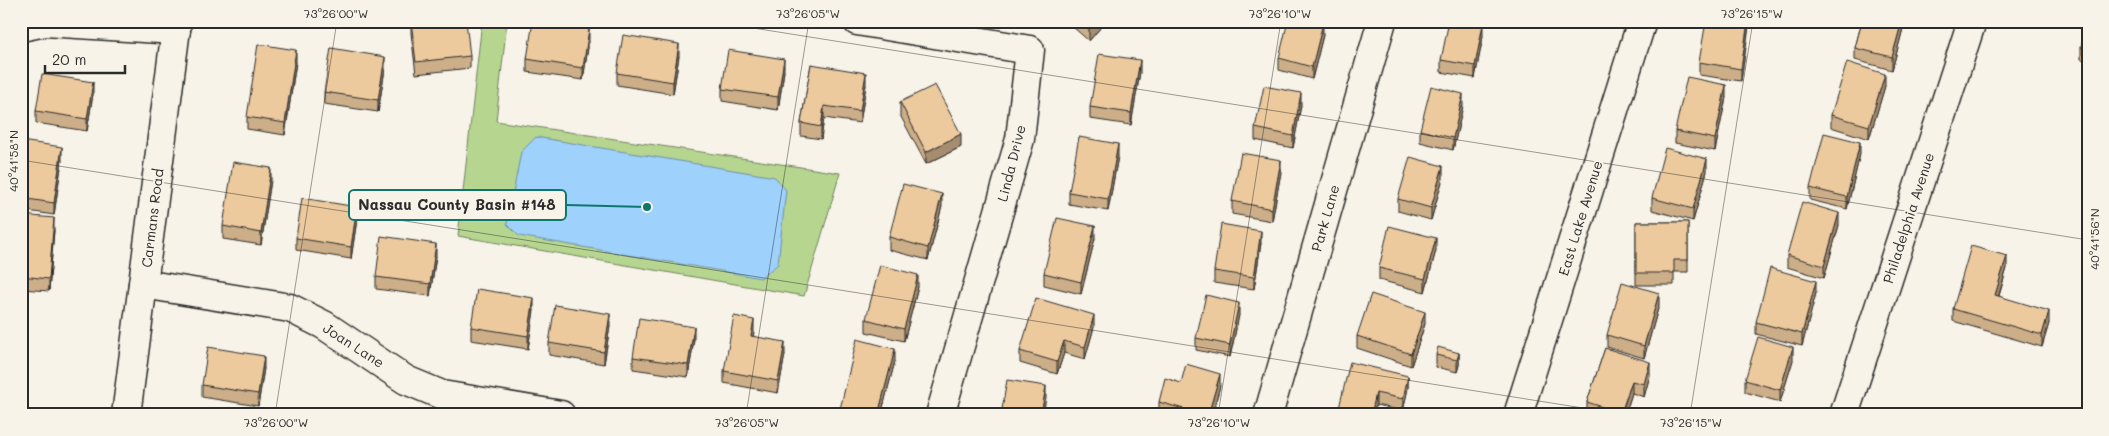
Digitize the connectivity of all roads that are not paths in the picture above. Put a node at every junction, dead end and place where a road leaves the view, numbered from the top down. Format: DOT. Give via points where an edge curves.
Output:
graph roads {
  1 [pos="857,21"];
  2 [pos="1382,21"];
  3 [pos="1642,21"];
  4 [pos="1972,21"];
  5 [pos="176,26"];
  6 [pos="21,27"];
  7 [pos="143,284"];
  8 [pos="126,415"];
  9 [pos="561,415"];
  10 [pos="940,415"];
  11 [pos="1268,415"];
  12 [pos="1518,415"];
  13 [pos="1844,415"];
  1 -- 10 [label="street, Linda Drive" via="1030,50 1020,139"];
  2 -- 11 [label="street, Park Lane"];
  3 -- 12 [label="street, East Lake Avenue"];
  4 -- 13 [label="street, Philadelphia Avenue"];
  5 -- 6 [label="street" via="45,22"];
  5 -- 7 [label="street, Carmans Road"];
  7 -- 8 [label="street, Carmans Road"];
  7 -- 9 [label="street, Joan Lane" via="290,308 324,325 406,380 442,395"];
}
